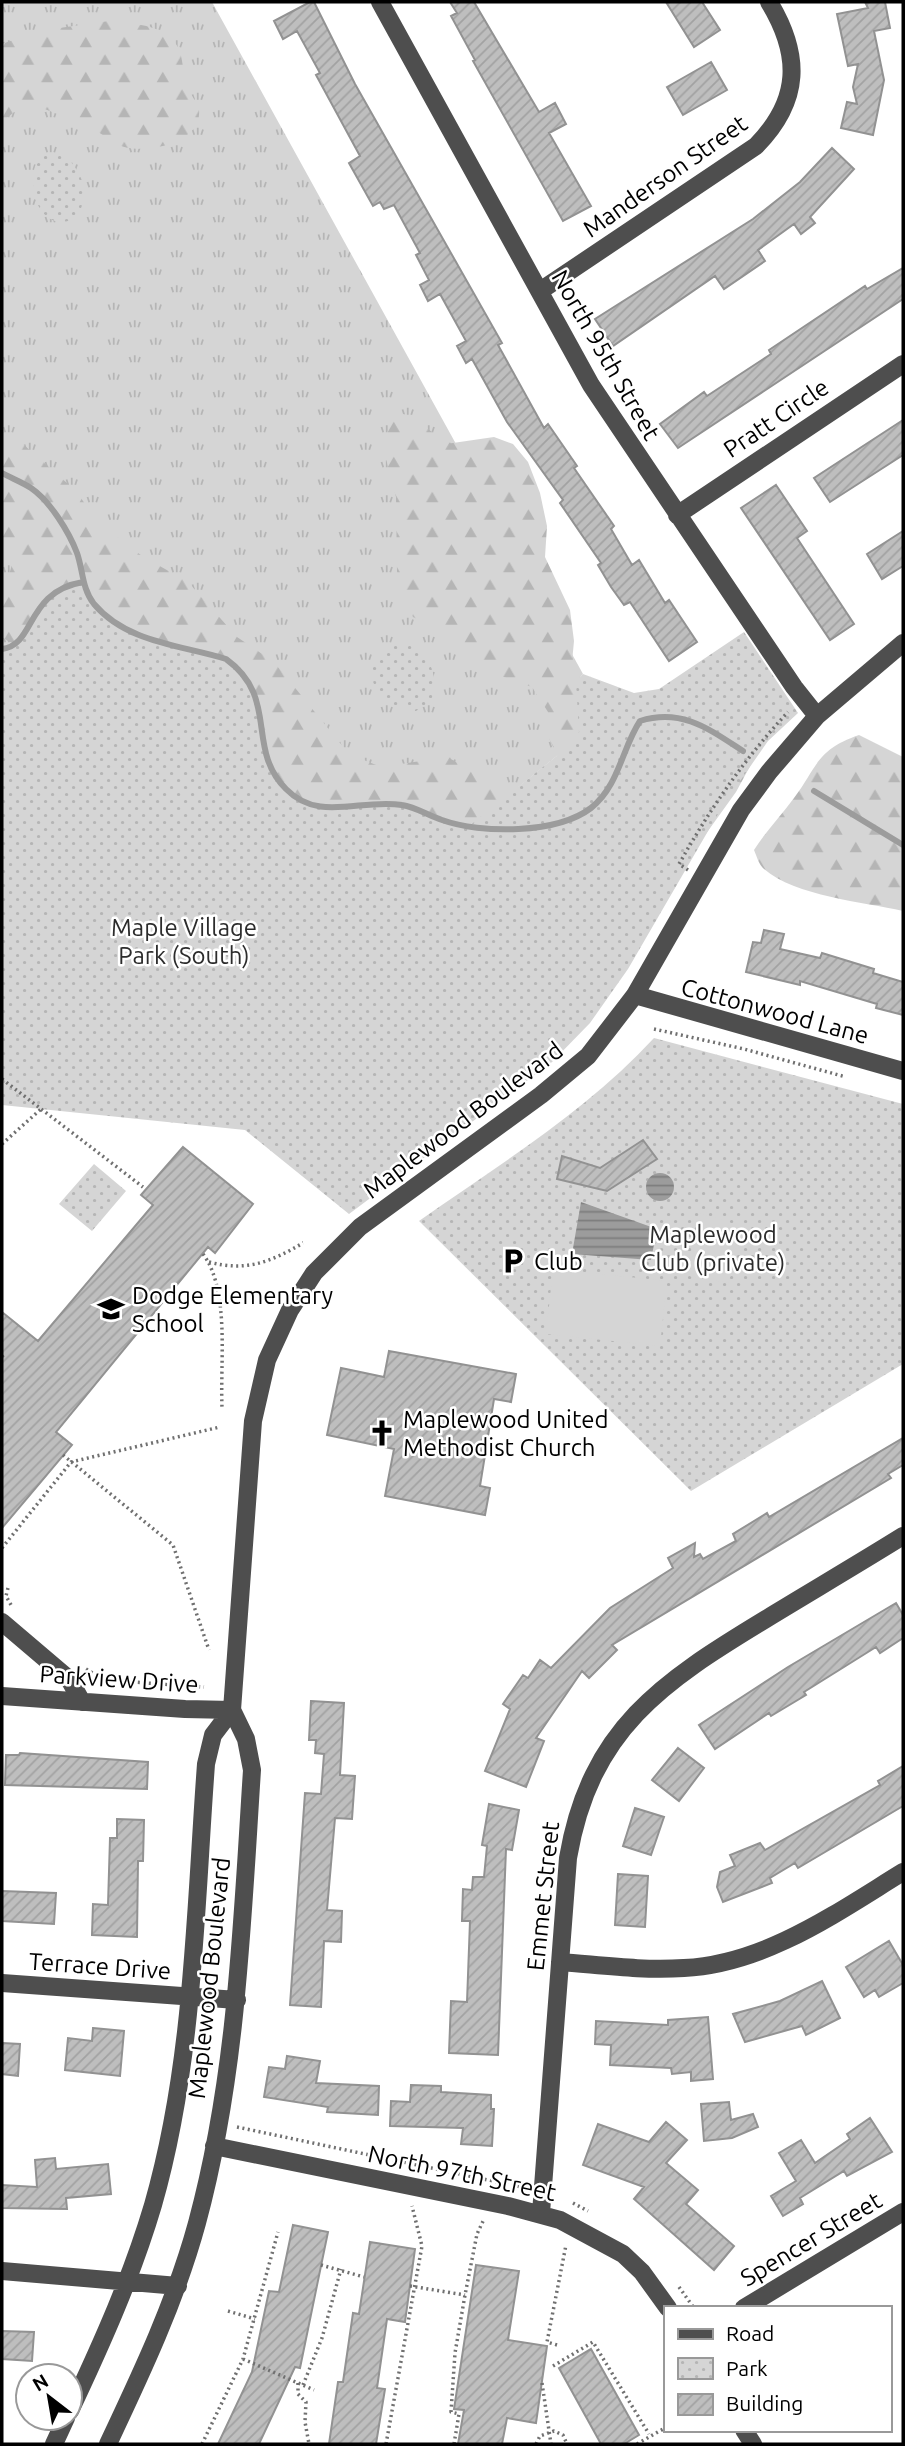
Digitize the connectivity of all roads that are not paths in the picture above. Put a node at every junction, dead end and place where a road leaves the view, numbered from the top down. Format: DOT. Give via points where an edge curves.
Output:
graph roads {
  1 [pos="380,2"];
  2 [pos="769,2"];
  3 [pos="540,291"];
  4 [pos="903,364"];
  5 [pos="677,515"];
  6 [pos="903,643"];
  7 [pos="817,716"];
  8 [pos="635,995"];
  9 [pos="903,1071"];
  10 [pos="903,1536"];
  11 [pos="9,1616"];
  12 [pos="2,1696"];
  13 [pos="82,1702"];
  14 [pos="232,1710"];
  15 [pos="903,1872"];
  16 [pos="560,1962"];
  17 [pos="2,1983"];
  18 [pos="189,1996"];
  19 [pos="237,2000"];
  20 [pos="214,2146"];
  21 [pos="903,2212"];
  22 [pos="541,2213"];
  23 [pos="2,2272"];
  24 [pos="128,2281"];
  25 [pos="177,2286"];
  26 [pos="667,2306"];
  27 [pos="747,2306"];
  28 [pos="84,2379"];
  29 [pos="108,2444"];
  1 -- 3 [label="street, North 95th Street"];
  2 -- 3 [label="street, Manderson Street" via="789,42 792,80 781,115 756,146"];
  3 -- 5 [label="street, North 95th Street" via="591,385"];
  4 -- 5 [label="street, Pratt Circle"];
  5 -- 7 [label="street, North 95th Street"];
  6 -- 7 [label="street, Maplewood Boulevard"];
  7 -- 8 [label="street, Maplewood Boulevard" via="741,810"];
  8 -- 9 [label="street, Cottonwood Lane"];
  8 -- 14 [label="street, Maplewood Boulevard" via="574,1068 344,1241 314,1273 290,1310 267,1360 253,1422"];
  10 -- 16 [label="street, Emmet Street" via="705,1656 646,1702 622,1728 590,1780 573,1829"];
  11 -- 13 [label="street" via="69,1679"];
  12 -- 13 [label="street, Parkview Drive"];
  13 -- 14 [label="street, Parkview Drive"];
  14 -- 18 [label="street, Maplewood Boulevard" via="214,1735 206,1764"];
  14 -- 19 [label="street, Maplewood Boulevard" via="246,1739 252,1770"];
  15 -- 16 [label="street" via="782,1942 737,1959 685,1968 642,1969"];
  16 -- 22 [label="street, Emmet Street"];
  17 -- 18 [label="street, Terrace Drive"];
  18 -- 19 [label="street, Terrace Drive"];
  18 -- 24 [label="street, Maplewood Boulevard" via="171,2129"];
  19 -- 20 [label="street, Maplewood Boulevard"];
  20 -- 22 [label="street, North 97th Street"];
  20 -- 25 [label="street, Maplewood Boulevard"];
  21 -- 27 [label="street, Spencer Street"];
  22 -- 26 [label="street, North 97th Street" via="575,2226 623,2254"];
  23 -- 24 [label="street"];
  24 -- 25 [label="street"];
  24 -- 28 [label="street, Maplewood Boulevard"];
  25 -- 29 [label="street, Maplewood Boulevard"];
}
